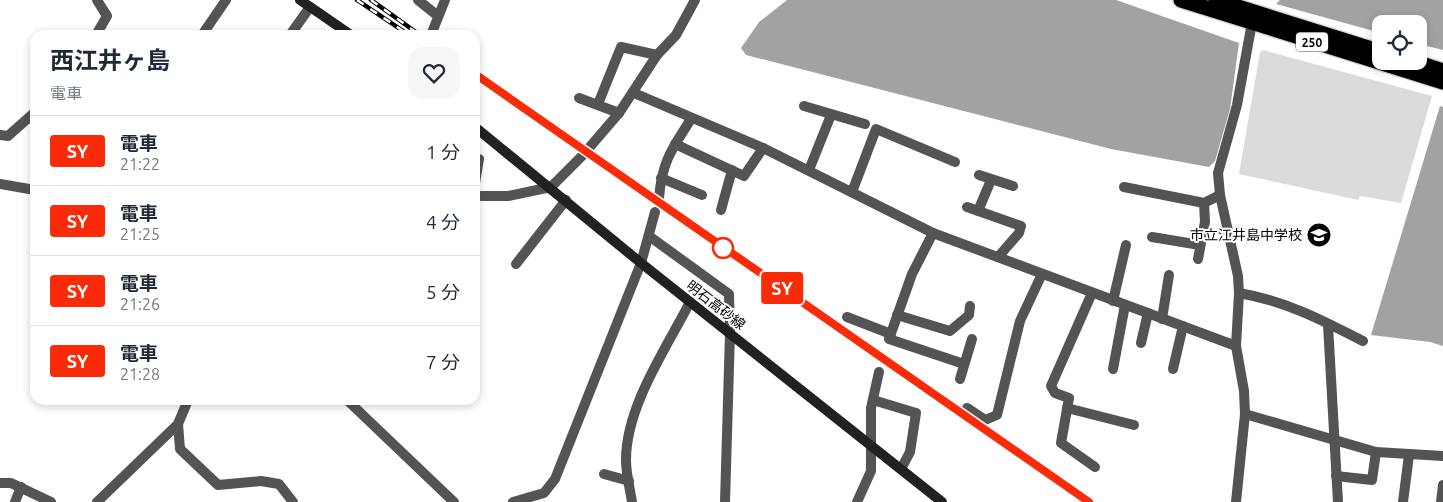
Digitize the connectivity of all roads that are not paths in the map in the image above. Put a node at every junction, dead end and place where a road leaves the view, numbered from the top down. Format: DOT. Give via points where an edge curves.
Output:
graph roads {
  1 [pos="97,0"];
  2 [pos="226,0"];
  3 [pos="300,0"];
  4 [pos="418,0"];
  5 [pos="445,0"];
  6 [pos="695,0"];
  7 [pos="1181,0"];
  8 [pos="1216,0"];
  9 [pos="310,7"];
  10 [pos="438,16"];
  11 [pos="1253,18"];
  12 [pos="99,30"];
  13 [pos="205,30"];
  14 [pos="294,30"];
  15 [pos="344,30"];
  16 [pos="433,30"];
  17 [pos="1372,50"];
  18 [pos="658,55"];
  19 [pos="1427,66"];
  20 [pos="1443,71"];
  21 [pos="1443,82"];
  22 [pos="634,93"];
  23 [pos="579,98"];
  24 [pos="598,104"];
  25 [pos="804,106"];
  26 [pos="619,113"];
  27 [pos="831,115"];
  28 [pos="30,116"];
  29 [pos="691,119"];
  30 [pos="865,124"];
  31 [pos="480,131"];
  32 [pos="0,135"];
  33 [pos="675,144"];
  34 [pos="763,148"];
  35 [pos="956,162"];
  36 [pos="732,170"];
  37 [pos="809,170"];
  38 [pos="979,175"];
  39 [pos="661,178"];
  40 [pos="991,180"];
  41 [pos="0,184"];
  42 [pos="1013,186"];
  43 [pos="551,187"];
  44 [pos="1124,187"];
  45 [pos="30,189"];
  46 [pos="852,192"];
  47 [pos="702,195"];
  48 [pos="1220,195"];
  49 [pos="480,196"];
  50 [pos="659,198"];
  51 [pos="566,200"];
  52 [pos="1204,203"];
  53 [pos="967,207"];
  54 [pos="721,210"];
  55 [pos="978,211"];
  56 [pos="655,212"];
  57 [pos="933,233"];
  58 [pos="649,236"];
  59 [pos="1152,237"];
  60 [pos="1126,245"];
  61 [pos="1200,245"];
  62 [pos="998,257"];
  63 [pos="1198,259"];
  64 [pos="641,263"];
  65 [pos="516,264"];
  66 [pos="1042,274"];
  67 [pos="1168,275"];
  68 [pos="1092,293"];
  69 [pos="1239,293"];
  70 [pos="1113,300"];
  71 [pos="690,302"];
  72 [pos="1125,305"];
  73 [pos="970,306"];
  74 [pos="1148,314"];
  75 [pos="897,315"];
  76 [pos="847,317"];
  77 [pos="1162,319"];
  78 [pos="1328,325"];
  79 [pos="1183,326"];
  80 [pos="730,333"];
  81 [pos="891,334"];
  82 [pos="972,339"];
  83 [pos="1363,341"];
  84 [pos="1141,343"];
  85 [pos="1236,346"];
  86 [pos="964,364"];
  87 [pos="1113,369"];
  88 [pos="1173,369"];
  89 [pos="879,372"];
  90 [pos="960,379"];
  91 [pos="873,400"];
  92 [pos="186,405"];
  93 [pos="352,405"];
  94 [pos="967,408"];
  95 [pos="1067,408"];
  96 [pos="1245,414"];
  97 [pos="178,424"];
  98 [pos="1134,425"];
  99 [pos="1333,439"];
  100 [pos="872,446"];
  101 [pos="1376,452"];
  102 [pos="1409,455"];
  103 [pos="1443,456"];
  104 [pos="1095,467"];
  105 [pos="901,469"];
  106 [pos="604,474"];
  107 [pos="1336,476"];
  108 [pos="629,481"];
  109 [pos="0,483"];
  110 [pos="1443,485"];
  111 [pos="21,487"];
  112 [pos="546,498"];
  113 [pos="15,502"];
  114 [pos="51,502"];
  115 [pos="97,502"];
  116 [pos="293,502"];
  117 [pos="454,502"];
  118 [pos="513,502"];
  119 [pos="632,502"];
  120 [pos="725,502"];
  121 [pos="857,502"];
  122 [pos="942,502"];
  123 [pos="1236,502"];
  124 [pos="1338,502"];
  125 [pos="1403,502"];
  126 [pos="1441,502"];
  1 -- 12 [label="street" via="107,16"];
  2 -- 13 [label="street"];
  3 -- 9 [label="main road"];
  4 -- 10 [label="street"];
  5 -- 10 [label="street"];
  6 -- 18 [label="street" via="676,36"];
  7 -- 11 [label="highway, 250"];
  8 -- 11 [label="highway, 250"];
  9 -- 14 [label="street"];
  9 -- 15 [label="main road"];
  10 -- 16 [label="street"];
  11 -- 17 [label="highway, 250"];
  11 -- 21 [label="highway, 250"];
  11 -- 48 [label="street" via="1237,105 1218,173"];
  18 -- 22 [label="street"];
  18 -- 24 [label="street" via="621,46"];
  19 -- 20 [label="highway"];
  22 -- 26 [label="street"];
  22 -- 29 [label="street"];
  23 -- 24 [label="street"];
  24 -- 26 [label="street"];
  25 -- 27 [label="street"];
  26 -- 43 [label="street"];
  27 -- 30 [label="street"];
  27 -- 37 [label="street"];
  28 -- 32 [label="street" via="8,136"];
  29 -- 33 [label="street"];
  29 -- 34 [label="street"];
  31 -- 43 [label="main road, 明石高砂線"];
  33 -- 36 [label="street"];
  33 -- 39 [label="street" via="670,149"];
  34 -- 36 [label="street" via="744,176"];
  34 -- 37 [label="street"];
  35 -- 46 [label="street" via="876,129"];
  36 -- 54 [label="street"];
  37 -- 46 [label="street"];
  38 -- 40 [label="street"];
  39 -- 47 [label="street"];
  39 -- 50 [label="street"];
  40 -- 42 [label="street"];
  40 -- 55 [label="street"];
  41 -- 45 [label="street"];
  43 -- 49 [label="street" via="508,196"];
  43 -- 51 [label="main road, 明石高砂線"];
  44 -- 52 [label="street"];
  46 -- 57 [label="street"];
  48 -- 52 [label="street"];
  48 -- 69 [label="street"];
  51 -- 64 [label="main road, 明石高砂線"];
  51 -- 65 [label="street"];
  52 -- 61 [label="street"];
  53 -- 55 [label="street"];
  55 -- 62 [label="street" via="1021,226 1019,233"];
  56 -- 58 [label="street"];
  57 -- 62 [label="street"];
  57 -- 75 [label="street" via="912,274"];
  58 -- 64 [label="street"];
  58 -- 80 [label="street" via="729,294"];
  59 -- 61 [label="street"];
  60 -- 70 [label="street"];
  61 -- 63 [label="street"];
  62 -- 66 [label="street"];
  64 -- 71 [label="main road, 明石高砂線"];
  64 -- 112 [label="street"];
  66 -- 68 [label="street"];
  66 -- 94 [label="street" via="1020,321 997,415 985,420"];
  67 -- 77 [label="street"];
  68 -- 70 [label="street"];
  68 -- 95 [label="street" via="1051,386 1056,393 1069,398"];
  69 -- 78 [label="street" via="1297,308"];
  69 -- 85 [label="street"];
  70 -- 72 [label="street"];
  71 -- 80 [label="main road, 明石高砂線"];
  71 -- 108 [label="street" via="638,403 628,433 626,461"];
  72 -- 74 [label="street"];
  72 -- 87 [label="street"];
  73 -- 75 [label="street" via="969,315 950,332"];
  74 -- 77 [label="street"];
  74 -- 84 [label="street"];
  75 -- 81 [label="street"];
  76 -- 81 [label="street"];
  77 -- 79 [label="street"];
  78 -- 83 [label="street"];
  78 -- 99 [label="street"];
  79 -- 85 [label="street"];
  79 -- 88 [label="street"];
  80 -- 100 [label="main road, 明石高砂線"];
  80 -- 120 [label="street"];
  81 -- 86 [label="street" via="889,339"];
  82 -- 86 [label="street"];
  85 -- 96 [label="street"];
  86 -- 90 [label="street"];
  89 -- 91 [label="street"];
  91 -- 100 [label="street"];
  91 -- 105 [label="street" via="916,413 910,452"];
  92 -- 97 [label="street"];
  93 -- 117 [label="street"];
  95 -- 98 [label="street"];
  95 -- 104 [label="street" via="1061,443"];
  96 -- 99 [label="street"];
  96 -- 123 [label="street"];
  97 -- 115 [label="street"];
  97 -- 116 [label="street" via="180,449 218,485 261,481 280,484"];
  99 -- 101 [label="street"];
  99 -- 107 [label="street"];
  100 -- 105 [label="main road, 明石高砂線"];
  100 -- 121 [label="street" via="871,471"];
  101 -- 102 [label="street"];
  101 -- 107 [label="street" via="1372,480"];
  102 -- 103 [label="street"];
  102 -- 125 [label="street"];
  105 -- 122 [label="main road, 明石高砂線"];
  106 -- 108 [label="street"];
  107 -- 124 [label="street"];
  108 -- 119 [label="street"];
  109 -- 111 [label="street"];
  110 -- 126 [label="street"];
  111 -- 113 [label="street"];
  111 -- 114 [label="street"];
  112 -- 118 [label="street"];
}
